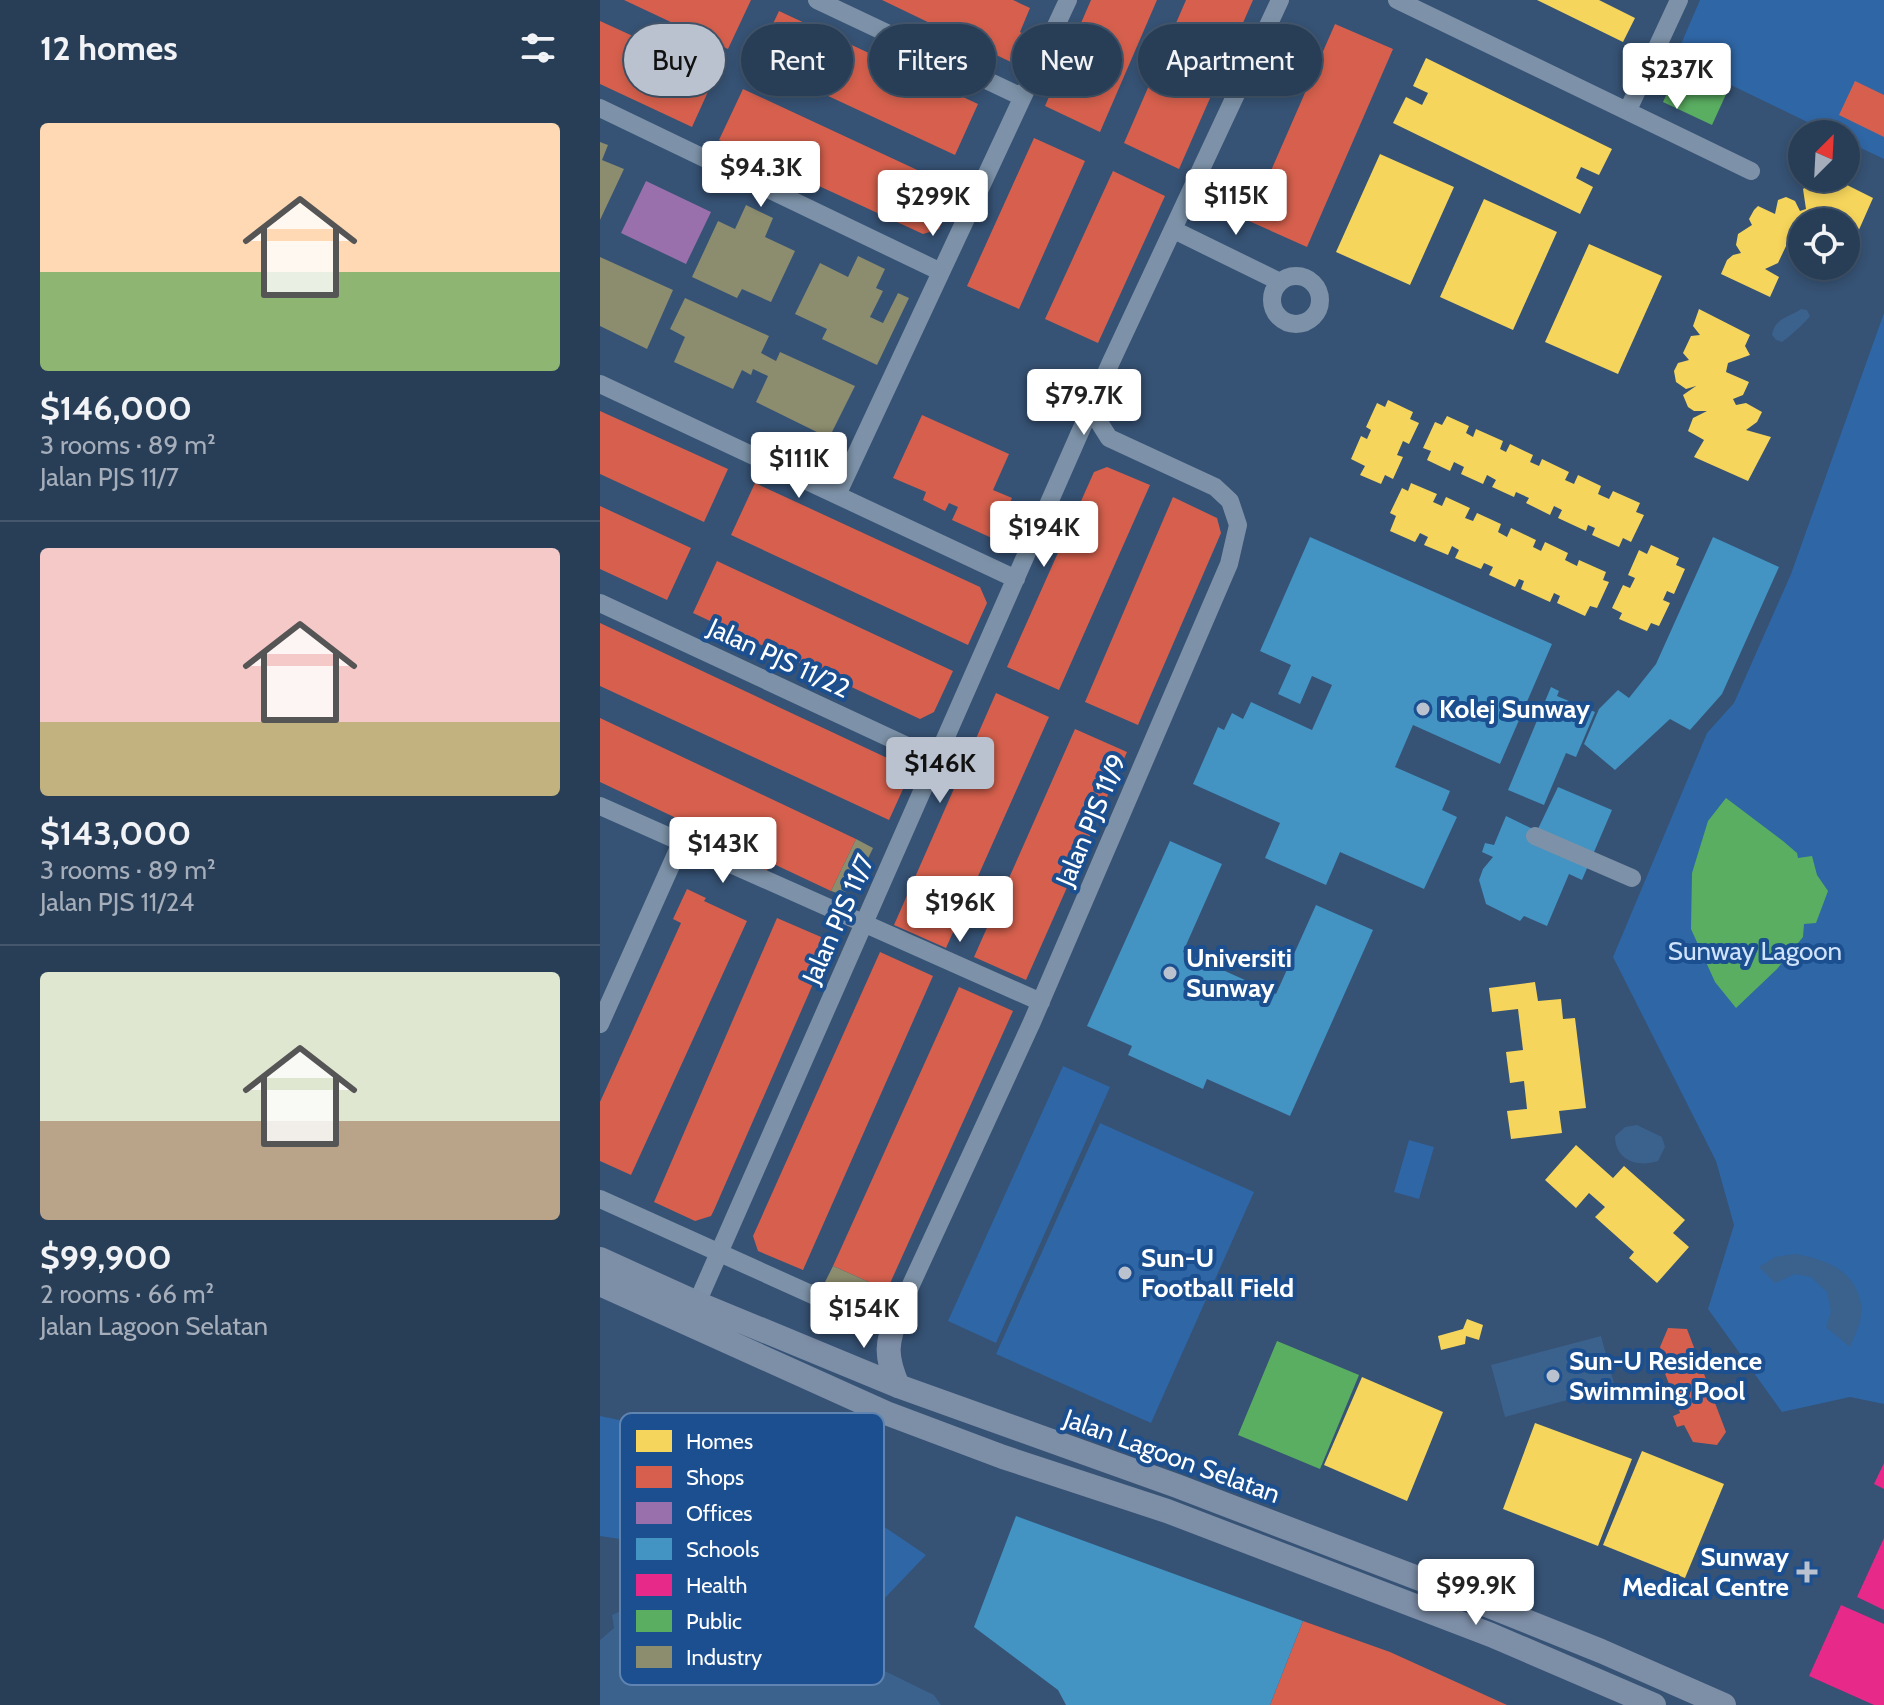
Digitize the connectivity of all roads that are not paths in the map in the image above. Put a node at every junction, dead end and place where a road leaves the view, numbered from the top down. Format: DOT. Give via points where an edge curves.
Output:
graph roads {
  1 [pos="817,0"];
  2 [pos="1068,0"];
  3 [pos="1280,0"];
  4 [pos="1397,0"];
  5 [pos="1676,1"];
  6 [pos="1022,97"];
  7 [pos="600,108"];
  8 [pos="1628,110"];
  9 [pos="1751,171"];
  10 [pos="1174,230"];
  11 [pos="941,272"];
  12 [pos="1280,282"];
  13 [pos="600,384"];
  14 [pos="1093,404"];
  15 [pos="1113,439"];
  16 [pos="1072,452"];
  17 [pos="837,495"];
  18 [pos="1016,579"];
  19 [pos="600,603"];
  20 [pos="937,760"];
  21 [pos="600,806"];
  22 [pos="1535,836"];
  23 [pos="681,843"];
  24 [pos="1632,878"];
  25 [pos="863,925"];
  26 [pos="1041,1002"];
  27 [pos="600,1024"];
  28 [pos="600,1199"];
  29 [pos="719,1252"];
  30 [pos="600,1259"];
  31 [pos="600,1284"];
  32 [pos="693,1313"];
  33 [pos="898,1313"];
  34 [pos="898,1386"];
  35 [pos="1177,1486"];
  36 [pos="1167,1511"];
  37 [pos="1654,1705"];
  38 [pos="1724,1705"];
  1 -- 6 [label="street"];
  2 -- 6 [label="street"];
  3 -- 10 [label="street, Jalan PJS 11/7"];
  4 -- 8 [label="street"];
  5 -- 8 [label="street"];
  6 -- 11 [label="street"];
  7 -- 11 [label="street"];
  8 -- 9 [label="street"];
  10 -- 12 [label="street"];
  10 -- 14 [label="street, Jalan PJS 11/7"];
  11 -- 17 [label="street"];
  13 -- 17 [label="street"];
  14 -- 15 [label="street"];
  14 -- 16 [label="street, Jalan PJS 11/7"];
  15 -- 16 [label="street"];
  15 -- 26 [label="street, Jalan PJS 11/9" via="1215,487 1230,501 1238,525 1229,564"];
  16 -- 18 [label="street, Jalan PJS 11/7"];
  17 -- 18 [label="street"];
  18 -- 20 [label="street, Jalan PJS 11/7"];
  19 -- 20 [label="street, Jalan PJS 11/22"];
  20 -- 25 [label="street, Jalan PJS 11/7"];
  21 -- 23 [label="street"];
  22 -- 24 [label="street"];
  23 -- 25 [label="street"];
  23 -- 27 [label="street"];
  25 -- 26 [label="street"];
  25 -- 29 [label="street, Jalan PJS 11/7"];
  26 -- 33 [label="street, Jalan PJS 11/9"];
  28 -- 29 [label="street"];
  29 -- 32 [label="street, Jalan PJS 11/7"];
  29 -- 33 [label="street" via="855,1314 885,1318"];
  30 -- 32 [label="main road, Jalan Lagoon Selatan"];
  31 -- 32 [label="main road, Jalan Lagoon Selatan"];
  32 -- 34 [label="main road, Jalan Lagoon Selatan"];
  32 -- 36 [label="main road, Jalan Lagoon Selatan" via="886,1413"];
  33 -- 34 [label="main road" via="887,1355"];
  34 -- 35 [label="main road, Jalan Lagoon Selatan"];
  35 -- 36 [label="main road"];
  35 -- 38 [label="main road, Jalan Lagoon Selatan" via="1449,1590"];
  36 -- 37 [label="main road, Jalan Lagoon Selatan" via="1502,1640"];
}
